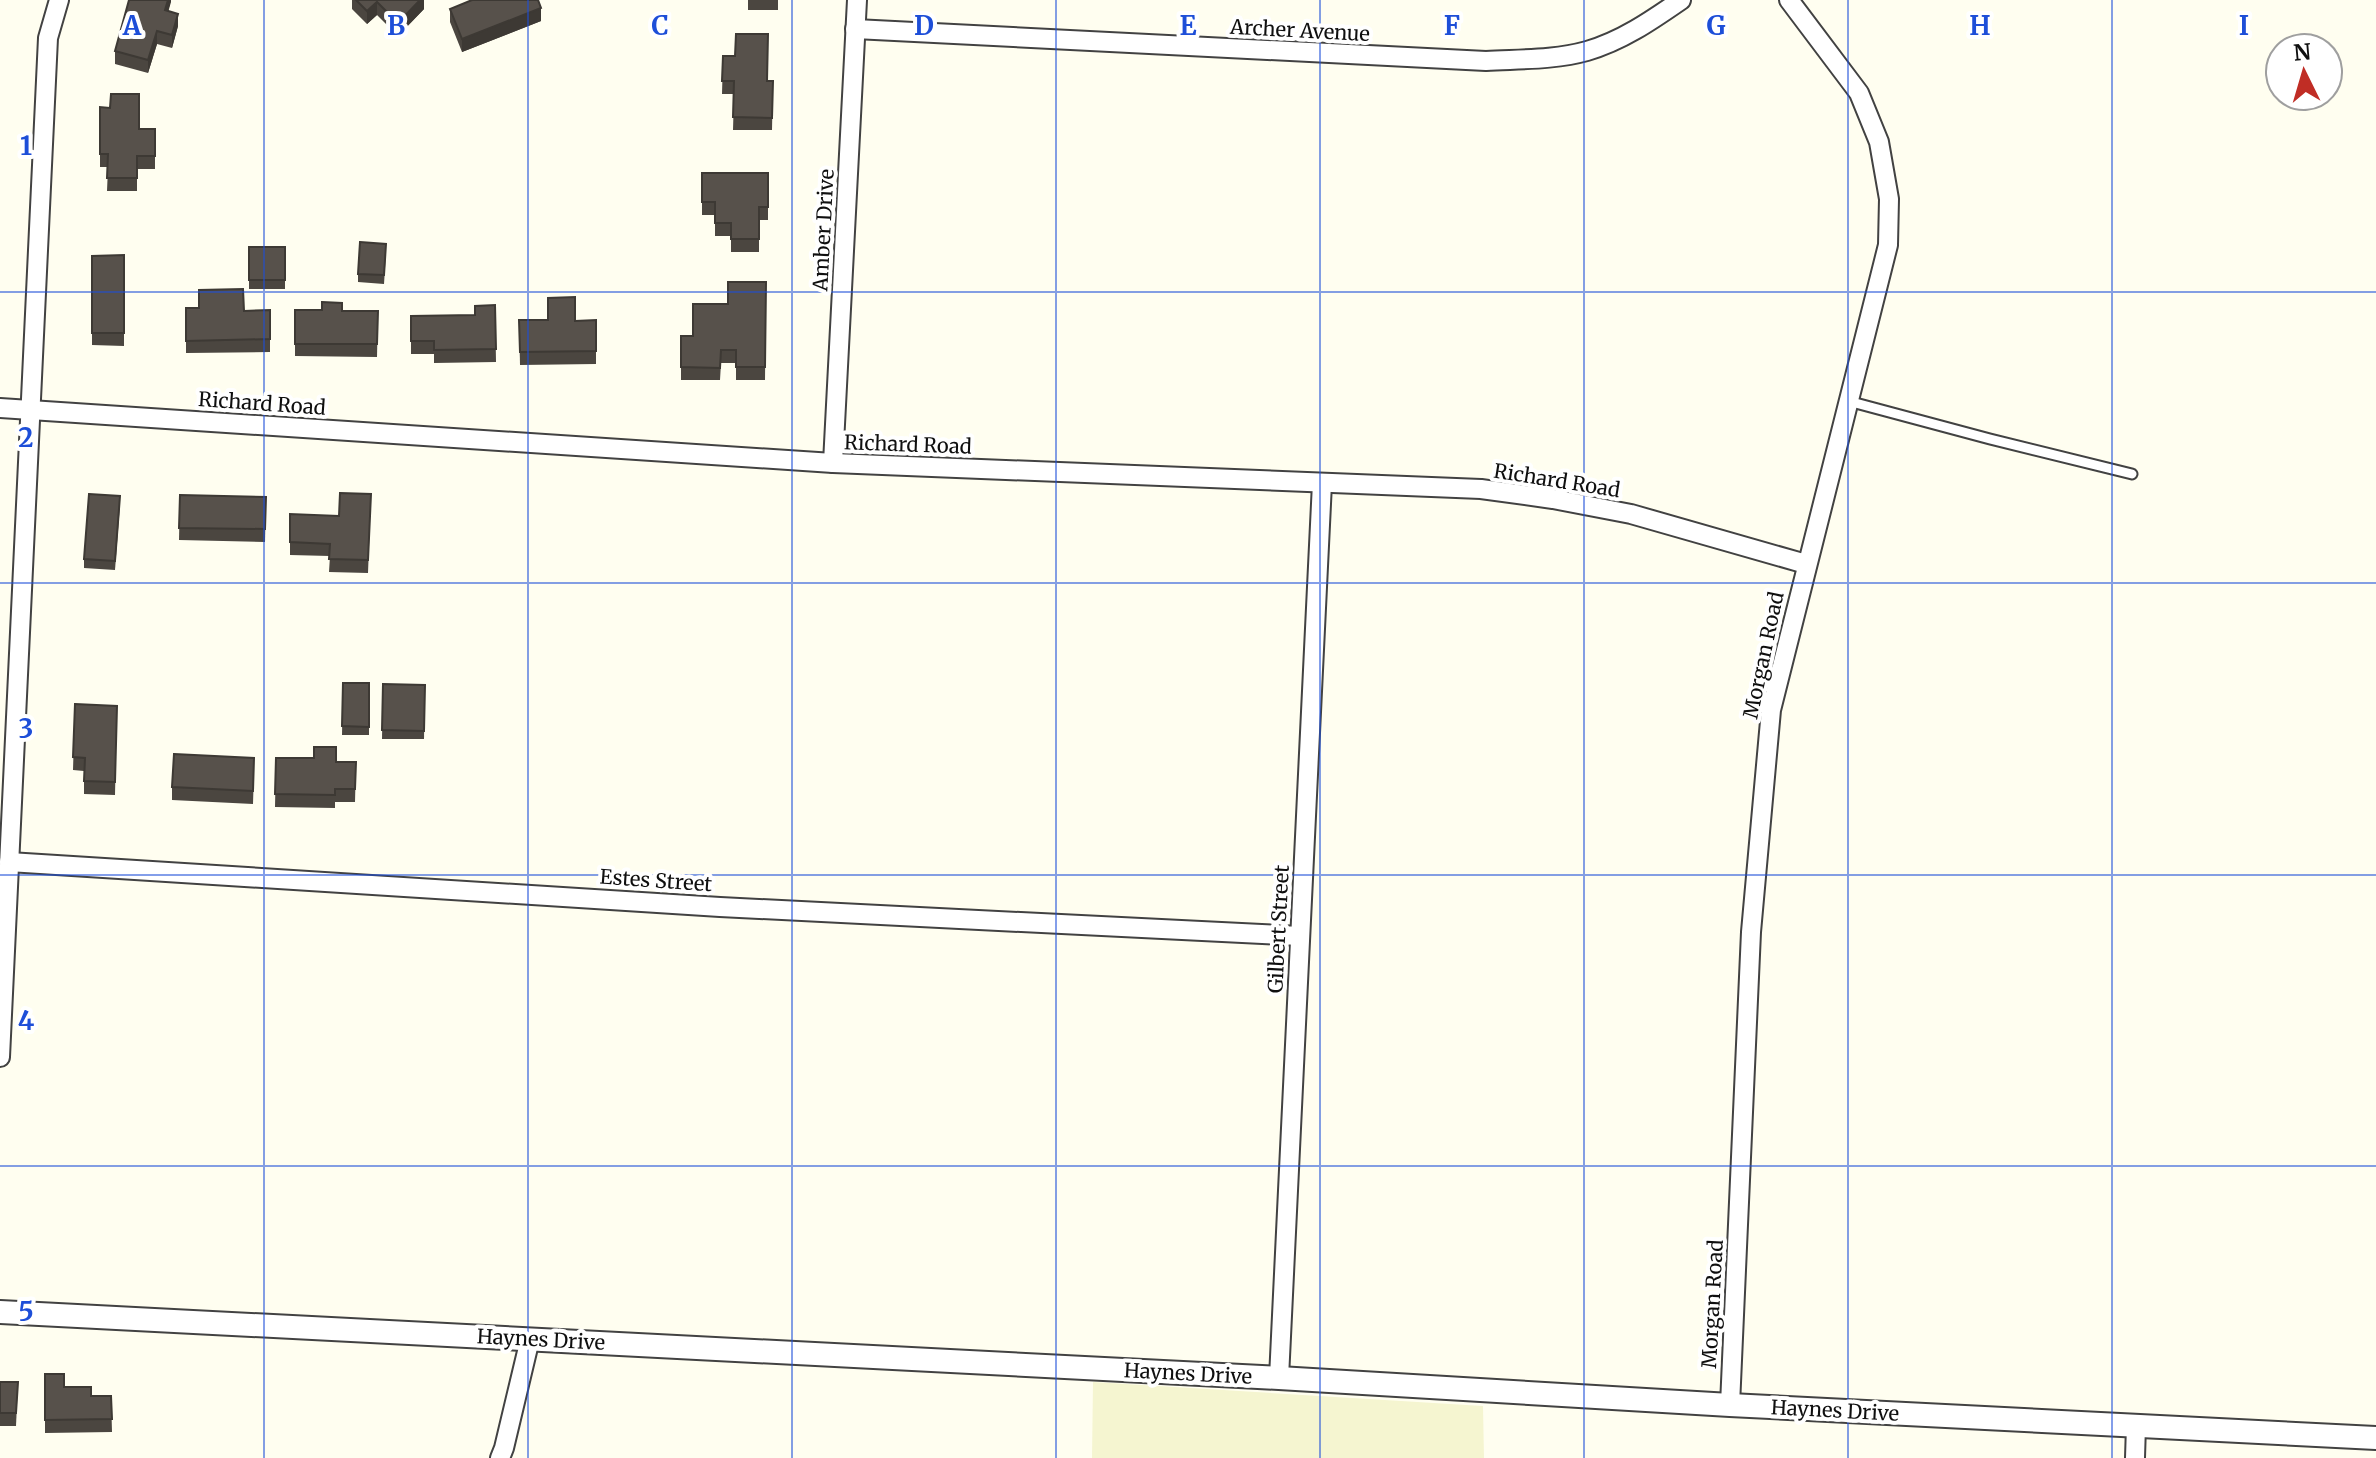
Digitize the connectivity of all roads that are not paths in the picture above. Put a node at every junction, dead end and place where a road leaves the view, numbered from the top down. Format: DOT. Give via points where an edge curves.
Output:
graph roads {
  1 [pos="59,0"];
  2 [pos="857,0"];
  3 [pos="1681,0"];
  4 [pos="1789,0"];
  5 [pos="855,29"];
  6 [pos="1848,401"];
  7 [pos="0,408"];
  8 [pos="29,409"];
  9 [pos="833,463"];
  10 [pos="2132,474"];
  11 [pos="1322,483"];
  12 [pos="1806,564"];
  13 [pos="9,862"];
  14 [pos="1300,936"];
  15 [pos="0,1057"];
  16 [pos="0,1312"];
  17 [pos="530,1339"];
  18 [pos="1279,1378"];
  19 [pos="1730,1405"];
  20 [pos="2136,1425"];
  21 [pos="2376,1438"];
  22 [pos="500,1458"];
  23 [pos="2135,1458"];
  1 -- 8 [label="street" via="48,38"];
  2 -- 5 [label="street, Amber Drive"];
  3 -- 5 [label="street, Archer Avenue" via="1639,29 1586,51 1486,61"];
  4 -- 6 [label="street, Morgan Road" via="1859,93 1879,142 1889,199 1888,245"];
  5 -- 9 [label="street, Amber Drive"];
  6 -- 10 [label="lane"];
  6 -- 12 [label="street, Morgan Road"];
  7 -- 8 [label="street, Richard Road"];
  8 -- 9 [label="street, Richard Road"];
  8 -- 13 [label="street"];
  9 -- 11 [label="street, Richard Road"];
  11 -- 12 [label="street, Richard Road" via="1481,489 1553,499 1631,514"];
  11 -- 14 [label="street, Gilbert Street"];
  12 -- 19 [label="street, Morgan Road" via="1768,741 1751,932"];
  13 -- 14 [label="street, Estes Street" via="720,907"];
  13 -- 15 [label="street"];
  14 -- 18 [label="street, Gilbert Street"];
  16 -- 17 [label="street, Haynes Drive"];
  17 -- 18 [label="street, Haynes Drive"];
  17 -- 22 [label="street"];
  18 -- 19 [label="street, Haynes Drive"];
  19 -- 20 [label="street, Haynes Drive"];
  20 -- 21 [label="street, Haynes Drive"];
  20 -- 23 [label="street"];
}
